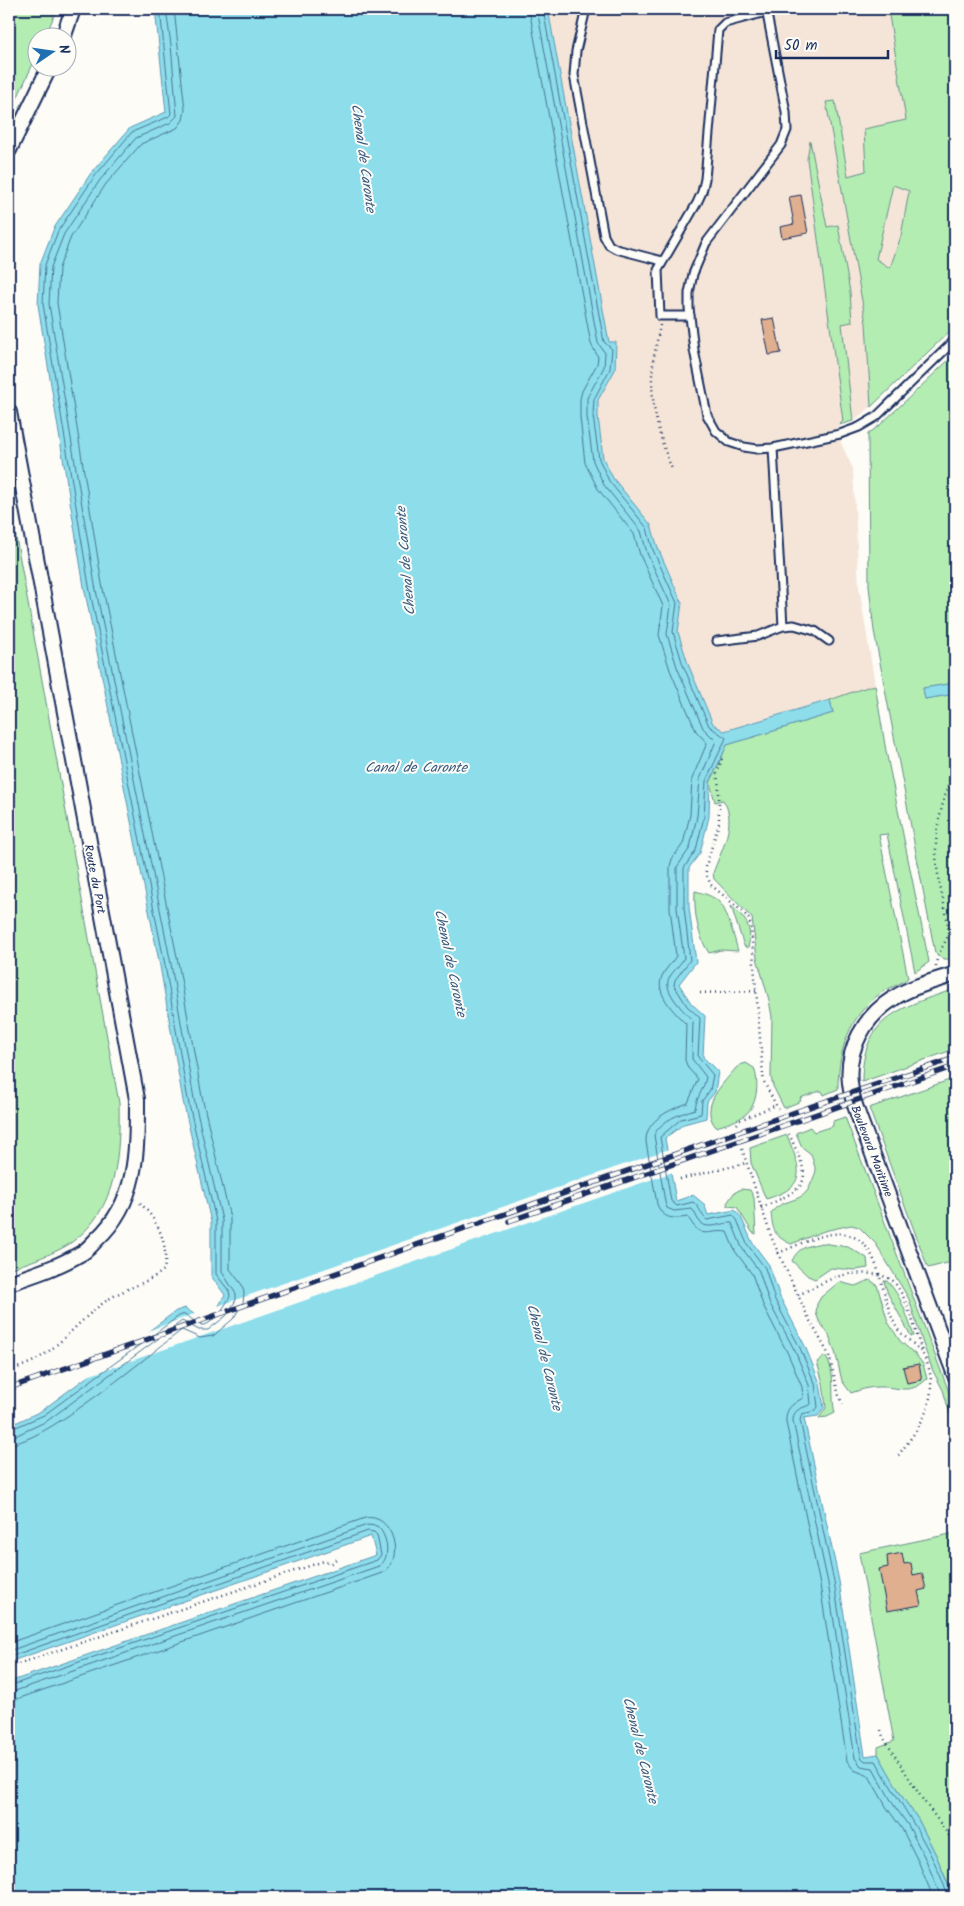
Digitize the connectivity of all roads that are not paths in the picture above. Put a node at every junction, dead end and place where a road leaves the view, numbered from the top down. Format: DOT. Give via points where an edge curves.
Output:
graph roads {
  1 [pos="73,9"];
  2 [pos="586,9"];
  3 [pos="766,11"];
  4 [pos="66,28"];
  5 [pos="44,78"];
  6 [pos="9,150"];
  7 [pos="662,261"];
  8 [pos="690,316"];
  9 [pos="955,340"];
  10 [pos="9,412"];
  11 [pos="773,448"];
  12 [pos="783,626"];
  13 [pos="717,641"];
  14 [pos="829,641"];
  15 [pos="955,974"];
  16 [pos="9,1283"];
  17 [pos="955,1374"];
  1 -- 4 [label="street"];
  2 -- 7 [label="lane" via="574,75 604,236 616,249"];
  3 -- 7 [label="lane" via="725,23 718,30 705,180 697,203"];
  3 -- 8 [label="lane" via="786,112 786,130 770,161 706,243 692,274"];
  5 -- 6 [label="street"];
  7 -- 8 [label="lane" via="658,270 660,316"];
  8 -- 11 [label="lane" via="707,415 716,431 729,442 744,447"];
  9 -- 11 [label="lane" via="864,425 840,434"];
  10 -- 16 [label="street, Route du Port" via="137,1099 133,1175 124,1204 107,1230 82,1254"];
  11 -- 12 [label="lane"];
  12 -- 13 [label="lane" via="758,636"];
  12 -- 14 [label="lane" via="804,626"];
  15 -- 17 [label="street, Boulevard Maritime" via="895,997 880,1008 860,1033 850,1068 856,1108"];
}
